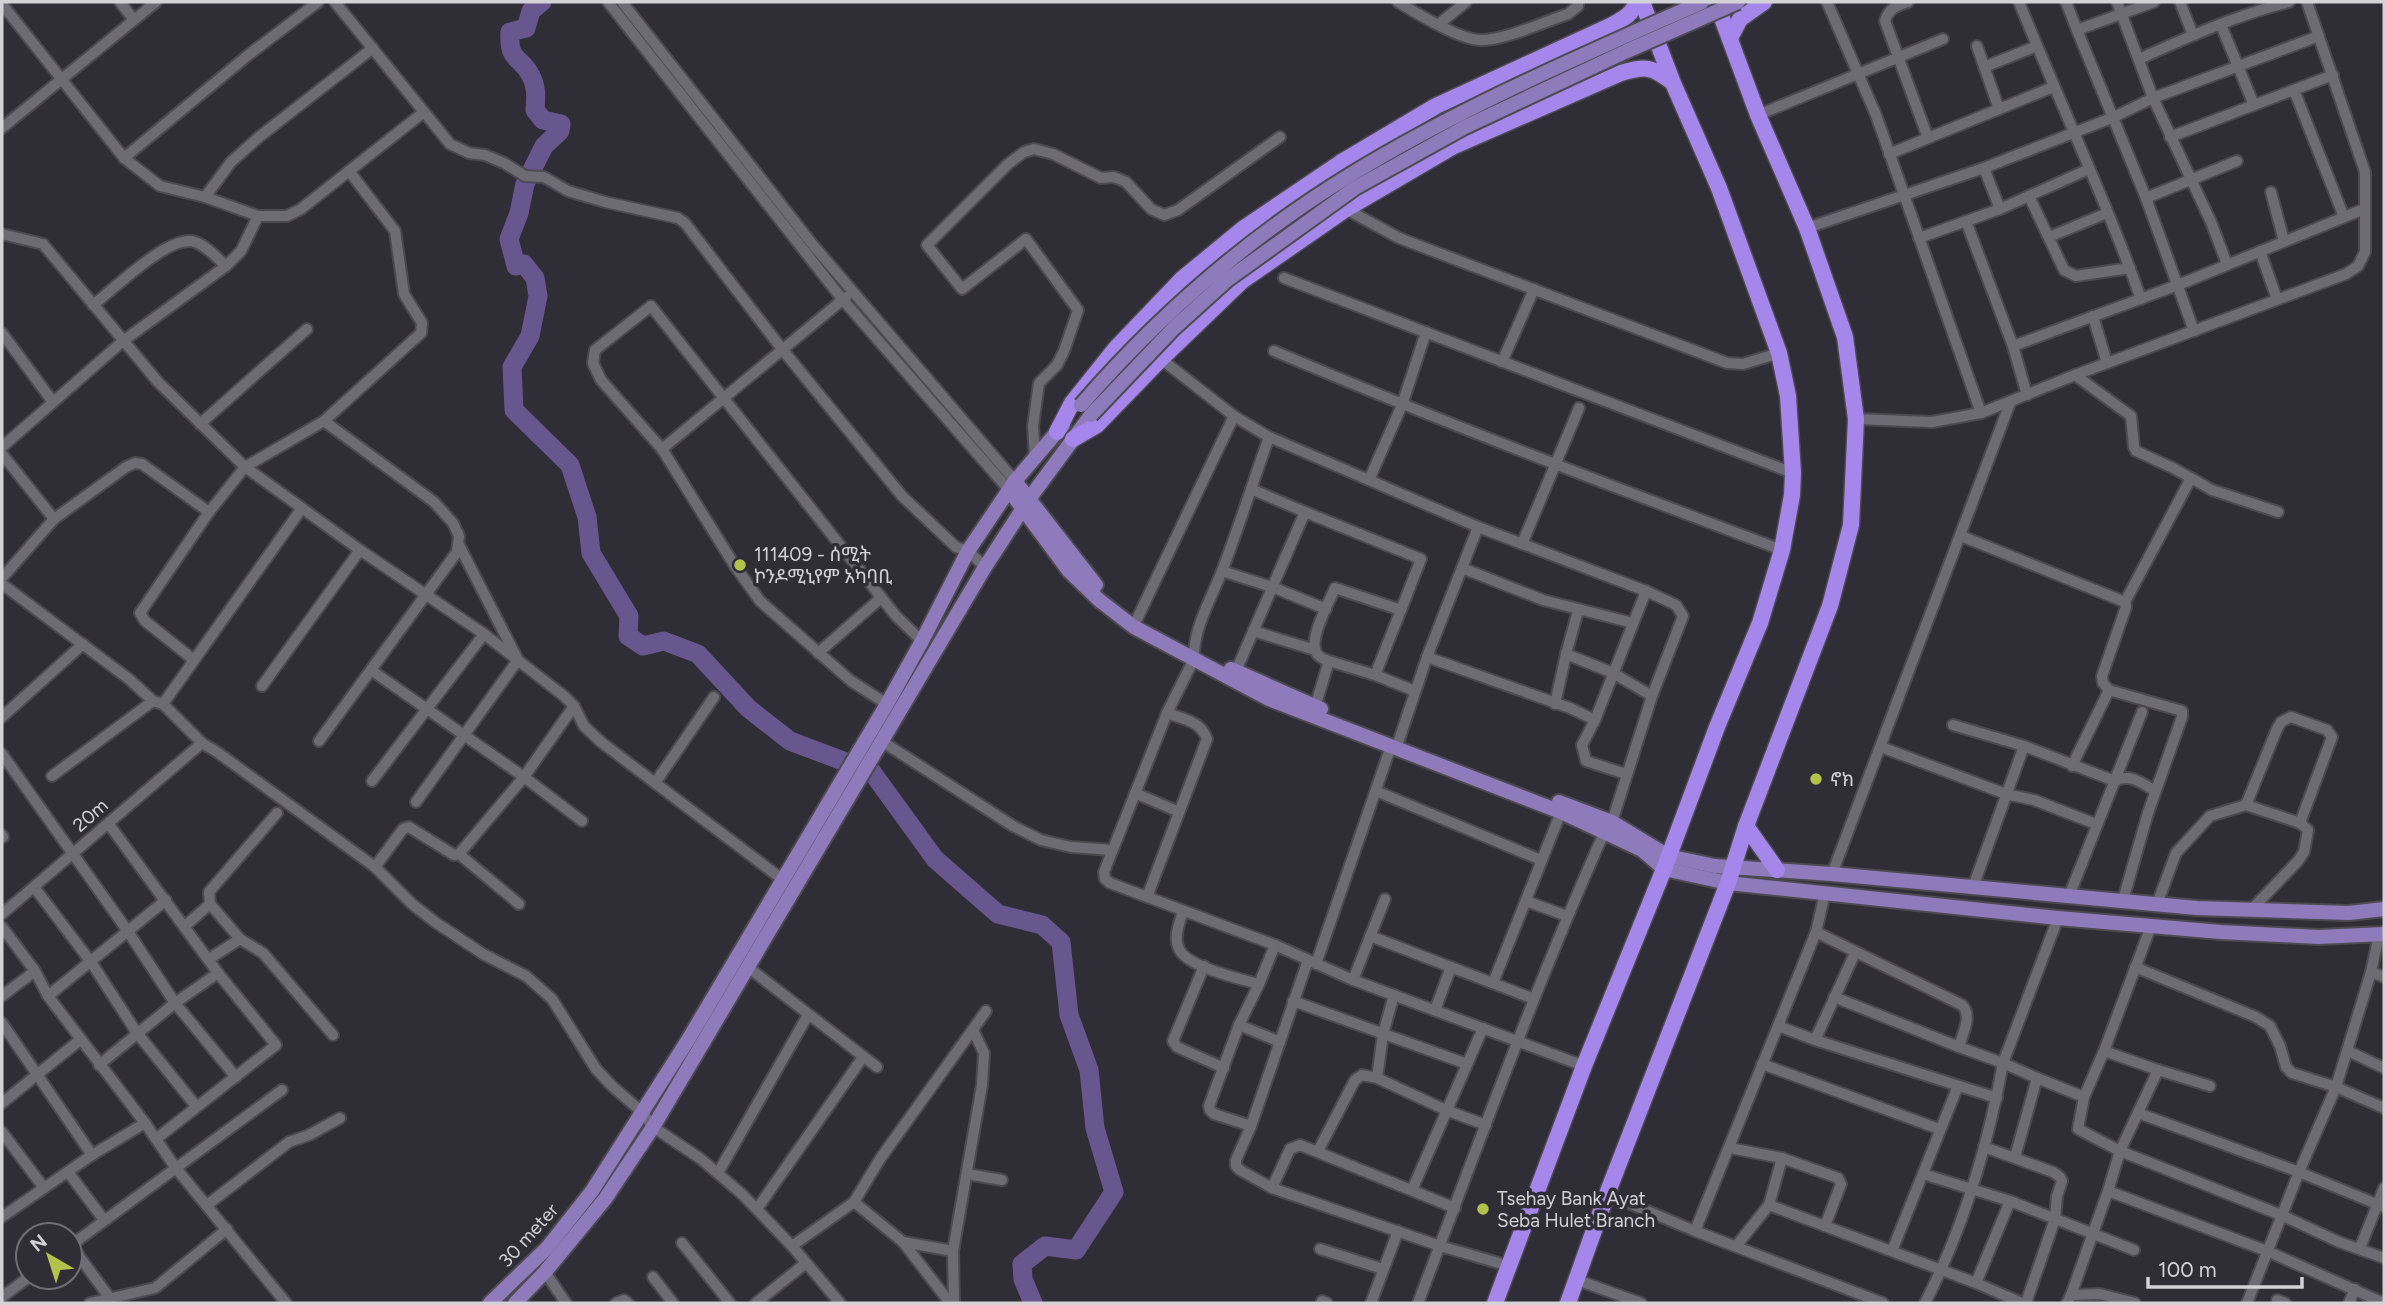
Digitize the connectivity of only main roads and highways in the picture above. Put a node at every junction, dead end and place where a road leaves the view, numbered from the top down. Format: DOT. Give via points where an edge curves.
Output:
graph roads {
  1 [pos="1636,2"];
  2 [pos="1642,2"];
  3 [pos="1702,2"];
  4 [pos="1716,2"];
  5 [pos="1738,2"];
  6 [pos="1764,2"];
  7 [pos="1730,38"];
  8 [pos="1673,83"];
  9 [pos="1086,410"];
  10 [pos="1057,432"];
  11 [pos="1073,439"];
  12 [pos="1012,486"];
  13 [pos="1025,504"];
  14 [pos="1004,537"];
  15 [pos="1043,538"];
  16 [pos="1194,655"];
  17 [pos="1395,743"];
  18 [pos="847,772"];
  19 [pos="860,780"];
  20 [pos="1746,826"];
  21 [pos="1608,827"];
  22 [pos="1666,863"];
  23 [pos="1777,870"];
  24 [pos="1730,876"];
  25 [pos="2090,898"];
  26 [pos="2384,909"];
  27 [pos="2087,920"];
  28 [pos="2381,935"];
  29 [pos="490,1303"];
  30 [pos="516,1303"];
  31 [pos="1495,1303"];
  32 [pos="1568,1303"];
  1 -- 10 [label="highway" via="1627,17 1610,26 1436,106 1244,228 1182,279 1116,348 1072,403"];
  2 -- 8 [label="highway"];
  3 -- 9 [label="main road, bridge" via="1486,102 1350,175 1266,231 1210,276 1139,342"];
  4 -- 7 [label="highway"];
  5 -- 9 [label="main road, bridge" via="1465,127 1355,188 1227,279"];
  6 -- 7 [label="highway" via="1740,19"];
  7 -- 20 [label="highway" via="1807,228 1845,338 1856,419 1851,526 1830,606"];
  8 -- 11 [label="highway" via="1656,69 1642,67 1621,73 1452,147 1346,209 1242,282 1097,425"];
  8 -- 22 [label="highway" via="1719,188 1779,354 1788,396 1793,473 1789,520 1760,622"];
  9 -- 10 [label="main road, 30 meter"];
  9 -- 11 [label="main road"];
  10 -- 12 [label="main road, 30 meter"];
  11 -- 13 [label="main road"];
  12 -- 13 [label="main road"];
  12 -- 18 [label="main road, 30 meter" via="968,551"];
  13 -- 14 [label="main road"];
  13 -- 15 [label="main road"];
  13 -- 16 [label="main road" via="1089,579 1137,619"];
  14 -- 15 [label="main road" via="1024,532"];
  14 -- 19 [label="main road"];
  15 -- 16 [label="main road" via="1106,606 1134,627"];
  16 -- 17 [label="main road"];
  16 -- 17 [label="main road" via="1269,699"];
  17 -- 21 [label="main road"];
  17 -- 21 [label="main road"];
  18 -- 19 [label="main road"];
  18 -- 29 [label="main road, 30 meter" via="688,1040 592,1191 547,1248"];
  19 -- 30 [label="main road" via="605,1199"];
  20 -- 23 [label="highway"];
  20 -- 24 [label="highway"];
  21 -- 22 [label="main road"];
  22 -- 24 [label="main road"];
  22 -- 31 [label="highway"];
  23 -- 24 [label="main road"];
  23 -- 25 [label="main road"];
  24 -- 27 [label="main road" via="1825,893"];
  24 -- 32 [label="highway"];
  25 -- 26 [label="main road" via="2250,910 2348,913"];
  25 -- 27 [label="main road"];
  27 -- 28 [label="main road" via="2318,937"];
}
